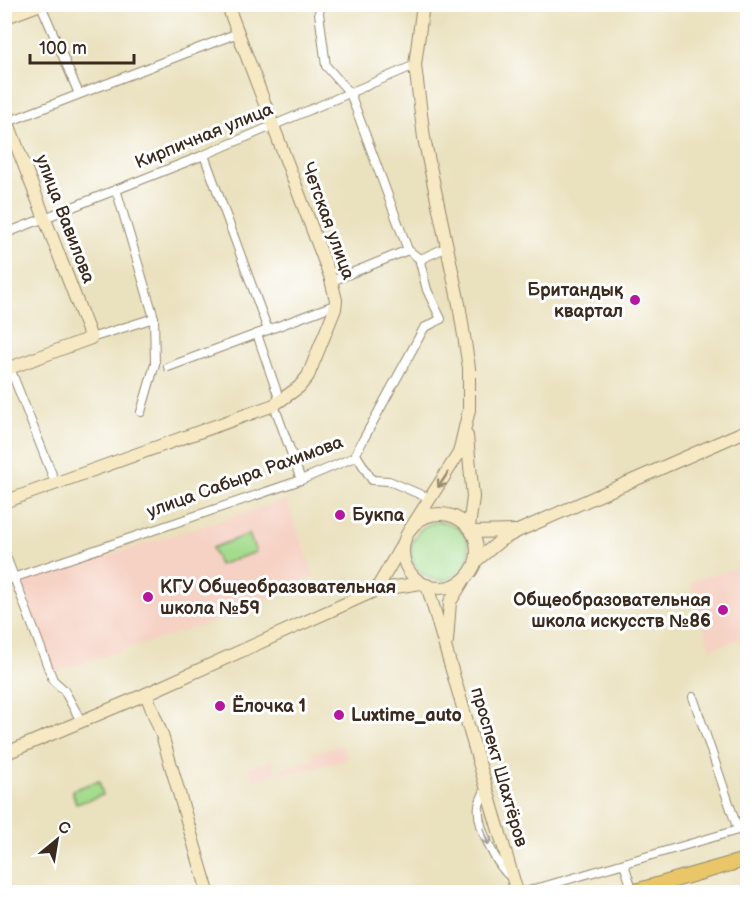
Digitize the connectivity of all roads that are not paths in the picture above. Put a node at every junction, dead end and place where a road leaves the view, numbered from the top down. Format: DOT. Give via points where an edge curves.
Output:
graph roads {
  1 [pos="227,4"];
  2 [pos="321,4"];
  3 [pos="423,4"];
  4 [pos="41,5"];
  5 [pos="4,18"];
  6 [pos="238,33"];
  7 [pos="415,65"];
  8 [pos="350,93"];
  9 [pos="79,94"];
  10 [pos="6,120"];
  11 [pos="274,126"];
  12 [pos="204,155"];
  13 [pos="116,189"];
  14 [pos="46,218"];
  15 [pos="4,234"];
  16 [pos="447,247"];
  17 [pos="408,250"];
  18 [pos="421,260"];
  19 [pos="332,280"];
  20 [pos="337,304"];
  21 [pos="154,318"];
  22 [pos="268,330"];
  23 [pos="257,334"];
  24 [pos="91,338"];
  25 [pos="4,353"];
  26 [pos="168,367"];
  27 [pos="8,369"];
  28 [pos="277,403"];
  29 [pos="141,412"];
  30 [pos="467,429"];
  31 [pos="747,430"];
  32 [pos="357,456"];
  33 [pos="301,480"];
  34 [pos="55,482"];
  35 [pos="430,499"];
  36 [pos="4,502"];
  37 [pos="471,530"];
  38 [pos="520,530"];
  39 [pos="408,533"];
  40 [pos="4,551"];
  41 [pos="476,561"];
  42 [pos="14,577"];
  43 [pos="466,577"];
  44 [pos="4,581"];
  45 [pos="424,584"];
  46 [pos="376,590"];
  47 [pos="446,651"];
  48 [pos="146,694"];
  49 [pos="693,696"];
  50 [pos="81,720"];
  51 [pos="4,754"];
  52 [pos="747,827"];
  53 [pos="738,830"];
  54 [pos="747,859"];
  55 [pos="624,864"];
  56 [pos="208,892"];
  57 [pos="517,892"];
  58 [pos="525,892"];
  59 [pos="632,892"];
  1 -- 6 [label="main road, Четская улица"];
  2 -- 8 [label="street" via="326,66"];
  3 -- 7 [label="main road"];
  4 -- 5 [label="main road"];
  4 -- 9 [label="street"];
  6 -- 9 [label="street"];
  6 -- 11 [label="main road, Четская улица"];
  7 -- 8 [label="street, Кирпичная улица"];
  7 -- 16 [label="main road" via="424,138"];
  8 -- 11 [label="street, Кирпичная улица"];
  8 -- 17 [label="street"];
  9 -- 10 [label="street"];
  10 -- 14 [label="main road, улица Вавилова"];
  11 -- 12 [label="street, Кирпичная улица"];
  11 -- 19 [label="main road, Четская улица"];
  12 -- 13 [label="street, Кирпичная улица"];
  12 -- 22 [label="street"];
  13 -- 14 [label="street, Кирпичная улица"];
  13 -- 21 [label="street"];
  14 -- 15 [label="street, Кирпичная улица"];
  14 -- 24 [label="main road, улица Вавилова"];
  16 -- 18 [label="street"];
  16 -- 30 [label="main road" via="469,368"];
  17 -- 18 [label="street"];
  17 -- 19 [label="street"];
  18 -- 32 [label="street, улица Сабыра Рахимова" via="427,290 441,319 424,328"];
  19 -- 20 [label="main road, Четская улица"];
  20 -- 22 [label="street"];
  20 -- 28 [label="main road, Четская улица" via="308,376"];
  21 -- 24 [label="street"];
  21 -- 29 [label="street" via="155,364"];
  22 -- 23 [label="street"];
  23 -- 26 [label="street"];
  23 -- 28 [label="street"];
  24 -- 27 [label="main road"];
  25 -- 27 [label="street"];
  27 -- 34 [label="street"];
  28 -- 33 [label="street"];
  28 -- 34 [label="main road, Четская улица"];
  30 -- 35 [label="main road, one-way" via="459,453"];
  30 -- 37 [label="main road" via="473,497"];
  31 -- 38 [label="main road"];
  32 -- 33 [label="street, улица Сабыра Рахимова"];
  32 -- 35 [label="street" via="372,480 388,481"];
  33 -- 42 [label="street, улица Сабыра Рахимова"];
  34 -- 36 [label="main road, Четская улица"];
  35 -- 39 [label="main road"];
  37 -- 38 [label="main road"];
  37 -- 39 [label="main road" via="457,518 438,514 428,516"];
  37 -- 41 [label="main road"];
  38 -- 41 [label="main road"];
  39 -- 45 [label="main road" via="403,551 405,563"];
  39 -- 46 [label="main road"];
  40 -- 42 [label="street"];
  41 -- 43 [label="main road"];
  42 -- 44 [label="street, улица Сабыра Рахимова"];
  42 -- 50 [label="street" via="53,680 69,697"];
  43 -- 45 [label="main road" via="448,587"];
  43 -- 47 [label="main road" via="450,602"];
  45 -- 46 [label="main road"];
  45 -- 47 [label="main road, проспект Шахтёров"];
  46 -- 48 [label="main road"];
  47 -- 57 [label="main road, проспект Шахтёров"];
  48 -- 50 [label="main road"];
  48 -- 56 [label="main road" via="162,735"];
  49 -- 53 [label="street"];
  50 -- 51 [label="main road"];
  52 -- 53 [label="street"];
  53 -- 55 [label="street"];
  54 -- 59 [label="main road"];
  55 -- 58 [label="street"];
  55 -- 59 [label="street"];
}
